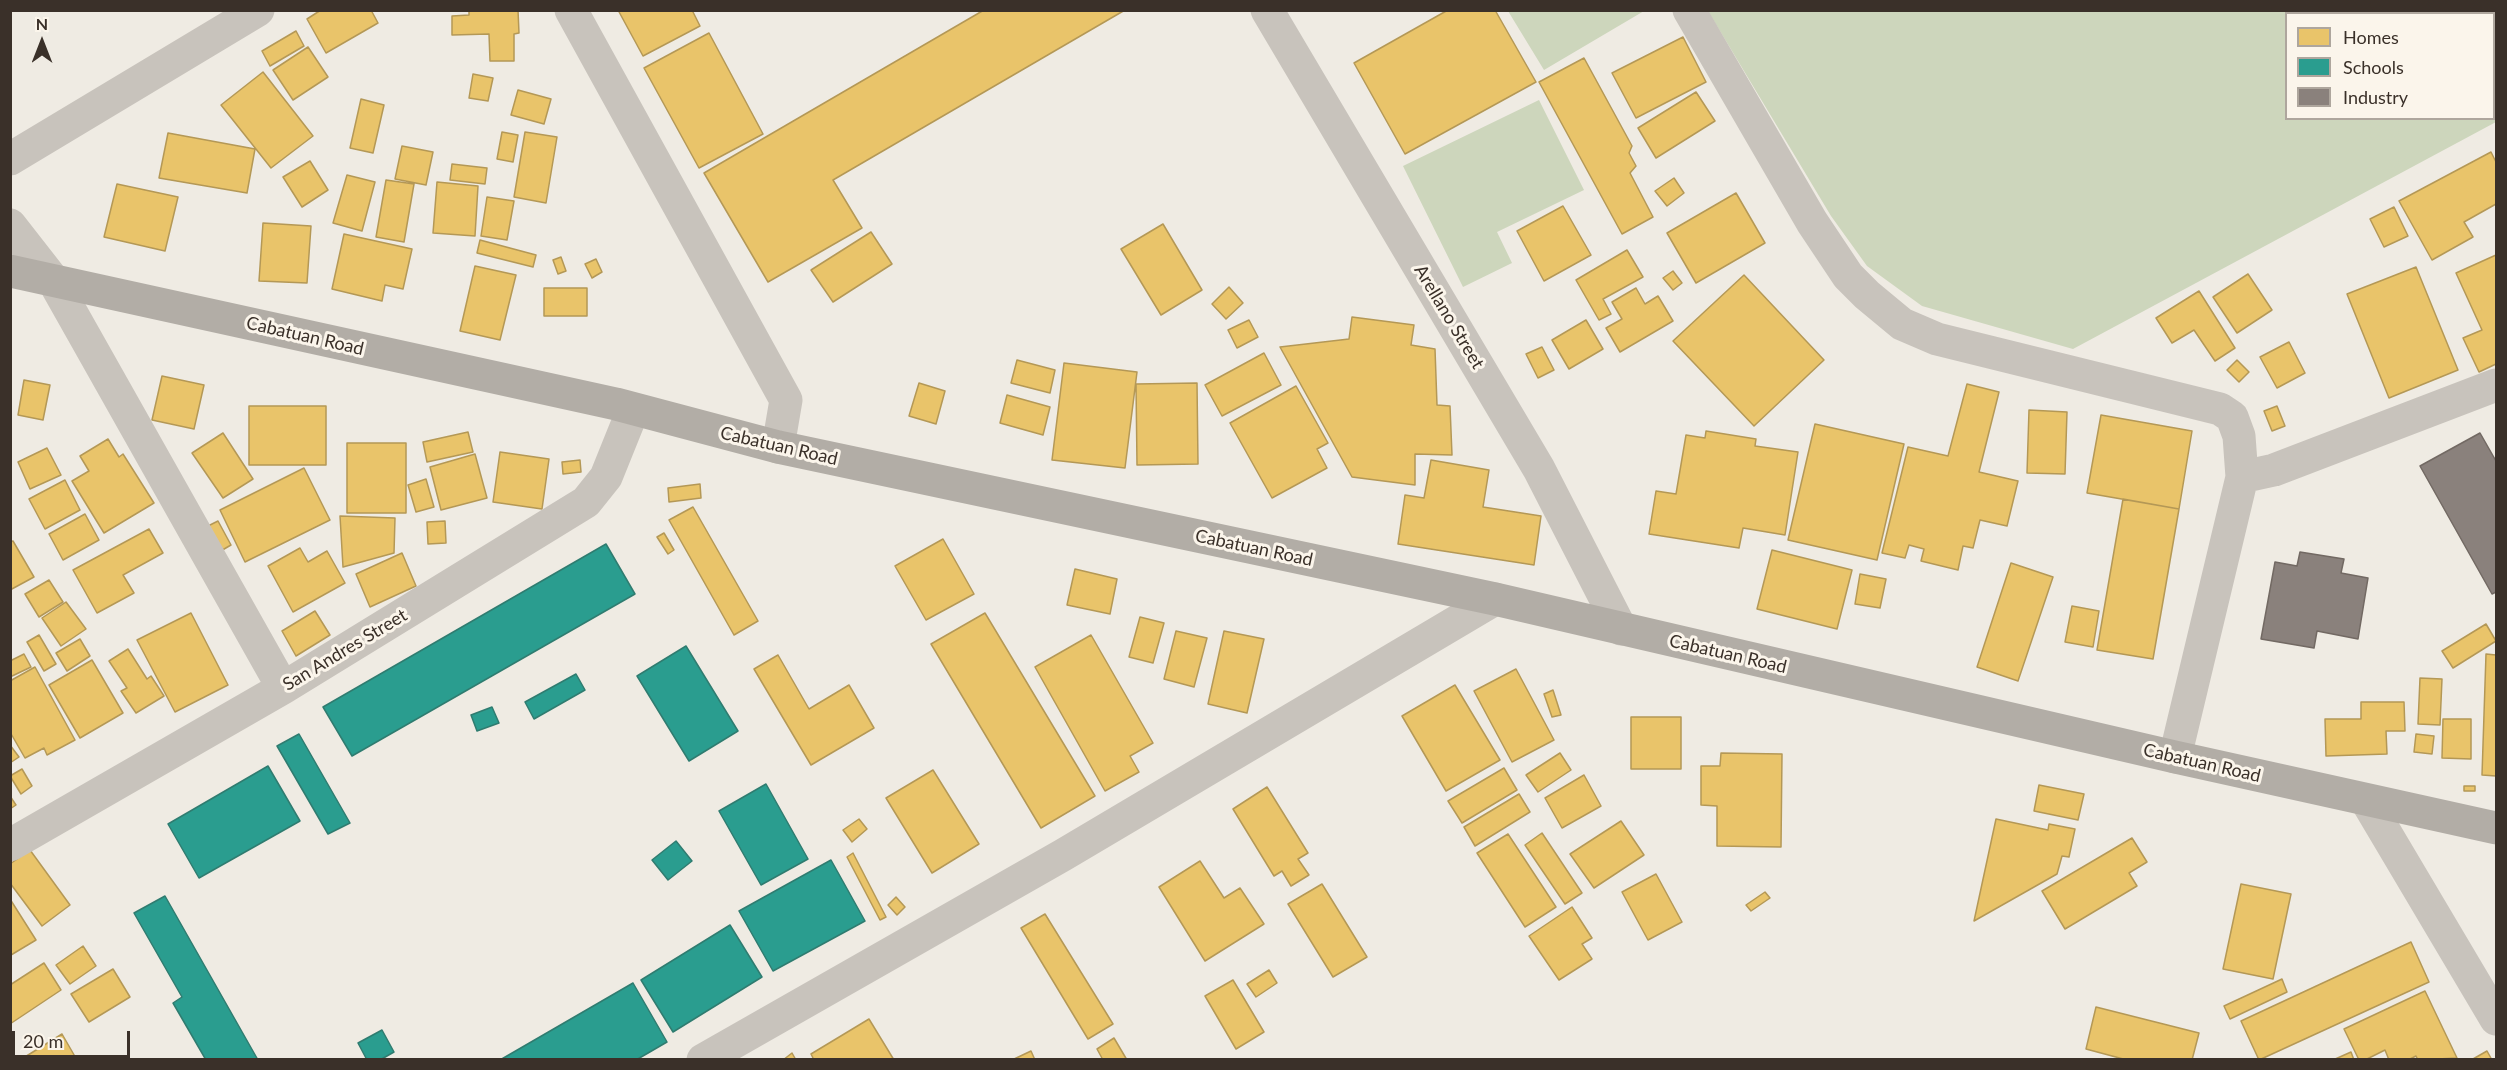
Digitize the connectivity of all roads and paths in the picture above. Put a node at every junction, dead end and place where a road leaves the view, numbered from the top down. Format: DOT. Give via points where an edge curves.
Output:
graph roads {
  1 [pos="258,10"];
  2 [pos="571,10"];
  3 [pos="1267,10"];
  4 [pos="1689,10"];
  5 [pos="10,159"];
  6 [pos="10,225"];
  7 [pos="10,271"];
  8 [pos="52,280"];
  9 [pos="2496,385"];
  10 [pos="633,410"];
  11 [pos="778,447"];
  12 [pos="2242,477"];
  13 [pos="1495,599"];
  14 [pos="1621,629"];
  15 [pos="283,688"];
  16 [pos="2175,757"];
  17 [pos="2366,800"];
  18 [pos="2496,828"];
  19 [pos="10,845"];
  20 [pos="2496,1019"];
  21 [pos="703,1059"];
  1 -- 5 [label="street"];
  2 -- 11 [label="street" via="786,400"];
  3 -- 14 [label="street, Arellano Street" via="1539,469"];
  4 -- 12 [label="street" via="1812,222 1848,276 1867,295 1902,324 1937,339 2220,409 2232,417 2239,436"];
  6 -- 8 [label="street"];
  7 -- 8 [label="highway, Cabatuan Road"];
  8 -- 10 [label="highway, Cabatuan Road"];
  8 -- 15 [label="street"];
  9 -- 12 [label="street" via="2274,470"];
  10 -- 11 [label="highway, Cabatuan Road"];
  10 -- 15 [label="street, San Andres Street" via="606,477 586,502"];
  11 -- 13 [label="highway, Cabatuan Road"];
  12 -- 16 [label="street"];
  13 -- 14 [label="highway, Cabatuan Road"];
  13 -- 21 [label="street" via="1063,855"];
  14 -- 16 [label="highway, Cabatuan Road"];
  15 -- 19 [label="street, San Andres Street"];
  16 -- 17 [label="highway, Cabatuan Road"];
  17 -- 18 [label="highway, Cabatuan Road"];
  17 -- 20 [label="street"];
}
